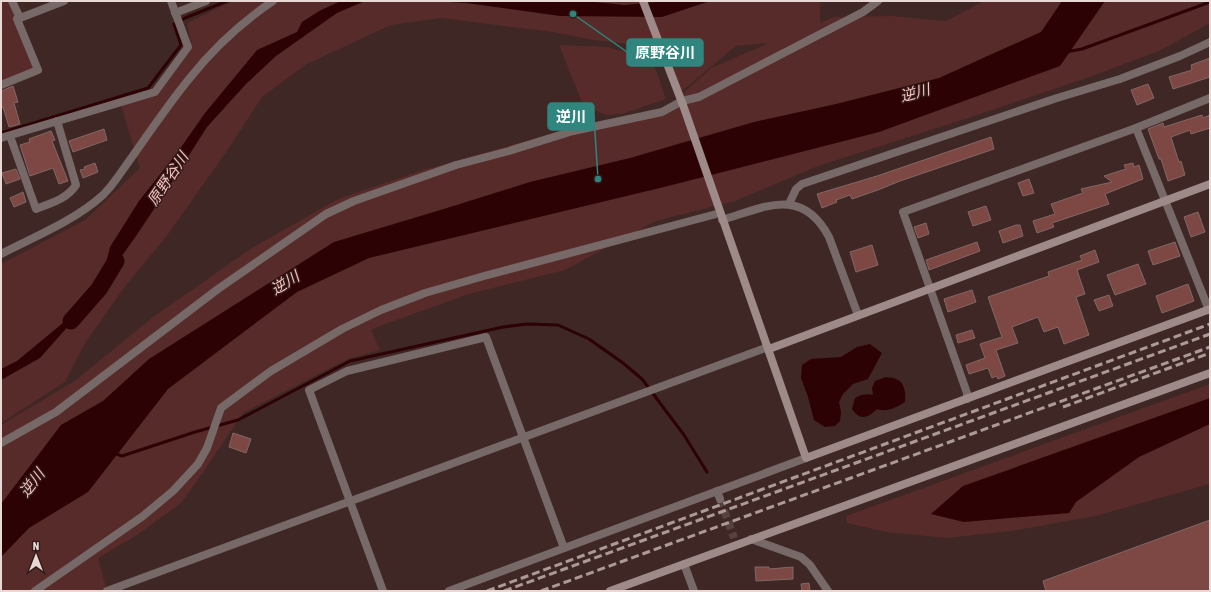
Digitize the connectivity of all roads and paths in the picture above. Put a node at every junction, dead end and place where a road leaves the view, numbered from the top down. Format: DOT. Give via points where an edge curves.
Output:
graph roads {
  1 [pos="12,1"];
  2 [pos="64,1"];
  3 [pos="171,1"];
  4 [pos="206,1"];
  5 [pos="273,1"];
  6 [pos="643,1"];
  7 [pos="878,1"];
  8 [pos="175,13"];
  9 [pos="20,18"];
  10 [pos="1210,42"];
  11 [pos="1,85"];
  12 [pos="1210,98"];
  13 [pos="681,101"];
  14 [pos="57,121"];
  15 [pos="1136,128"];
  16 [pos="10,136"];
  17 [pos="1,138"];
  18 [pos="1210,184"];
  19 [pos="1166,202"];
  20 [pos="789,204"];
  21 [pos="720,214"];
  22 [pos="1,254"];
  23 [pos="930,289"];
  24 [pos="1209,310"];
  25 [pos="858,315"];
  26 [pos="768,348"];
  27 [pos="1210,372"];
  28 [pos="967,398"];
  29 [pos="524,437"];
  30 [pos="1,443"];
  31 [pos="806,458"];
  32 [pos="350,501"];
  33 [pos="751,539"];
  34 [pos="564,548"];
  35 [pos="684,564"];
  36 [pos="35,591"];
  37 [pos="107,591"];
  38 [pos="383,591"];
  39 [pos="449,591"];
  40 [pos="610,591"];
  41 [pos="694,591"];
  42 [pos="828,591"];
  1 -- 9 [label="street"];
  2 -- 9 [label="street"];
  3 -- 8 [label="street"];
  4 -- 8 [label="street"];
  5 -- 22 [label="street" via="238,29 189,79 105,193 71,219"];
  6 -- 13 [label="street"];
  7 -- 13 [label="street" via="863,12 699,97"];
  8 -- 14 [label="street" via="188,47 155,92"];
  9 -- 11 [label="street" via="17,19 38,70"];
  10 -- 20 [label="street" via="1120,79 802,184 796,189"];
  12 -- 15 [label="street"];
  13 -- 21 [label="street"];
  13 -- 30 [label="street" via="662,112 573,131 456,165 354,201 326,214 218,289 56,412"];
  14 -- 16 [label="street"];
  14 -- 16 [label="street" via="76,185 71,193 36,209"];
  15 -- 19 [label="street"];
  15 -- 23 [label="street" via="903,212"];
  16 -- 17 [label="street"];
  18 -- 19 [label="street"];
  19 -- 23 [label="street"];
  19 -- 24 [label="street"];
  20 -- 21 [label="street" via="775,204"];
  20 -- 25 [label="street" via="803,208 823,226"];
  21 -- 26 [label="street"];
  21 -- 36 [label="street" via="425,293 342,329 271,371 220,408 207,448 198,464 174,491 143,516"];
  23 -- 25 [label="street"];
  23 -- 28 [label="street"];
  24 -- 28 [label="street"];
  25 -- 26 [label="street"];
  26 -- 29 [label="street"];
  26 -- 31 [label="street"];
  27 -- 33 [label="street"];
  28 -- 31 [label="street"];
  29 -- 32 [label="street"];
  29 -- 32 [label="street" via="486,337 346,371 309,390"];
  29 -- 34 [label="street"];
  31 -- 34 [label="street" via="718,495"];
  32 -- 37 [label="street"];
  32 -- 38 [label="street"];
  33 -- 35 [label="street" via="735,541"];
  33 -- 42 [label="street" via="801,557 810,565"];
  34 -- 39 [label="street"];
  35 -- 40 [label="street"];
  35 -- 41 [label="street"];
}
